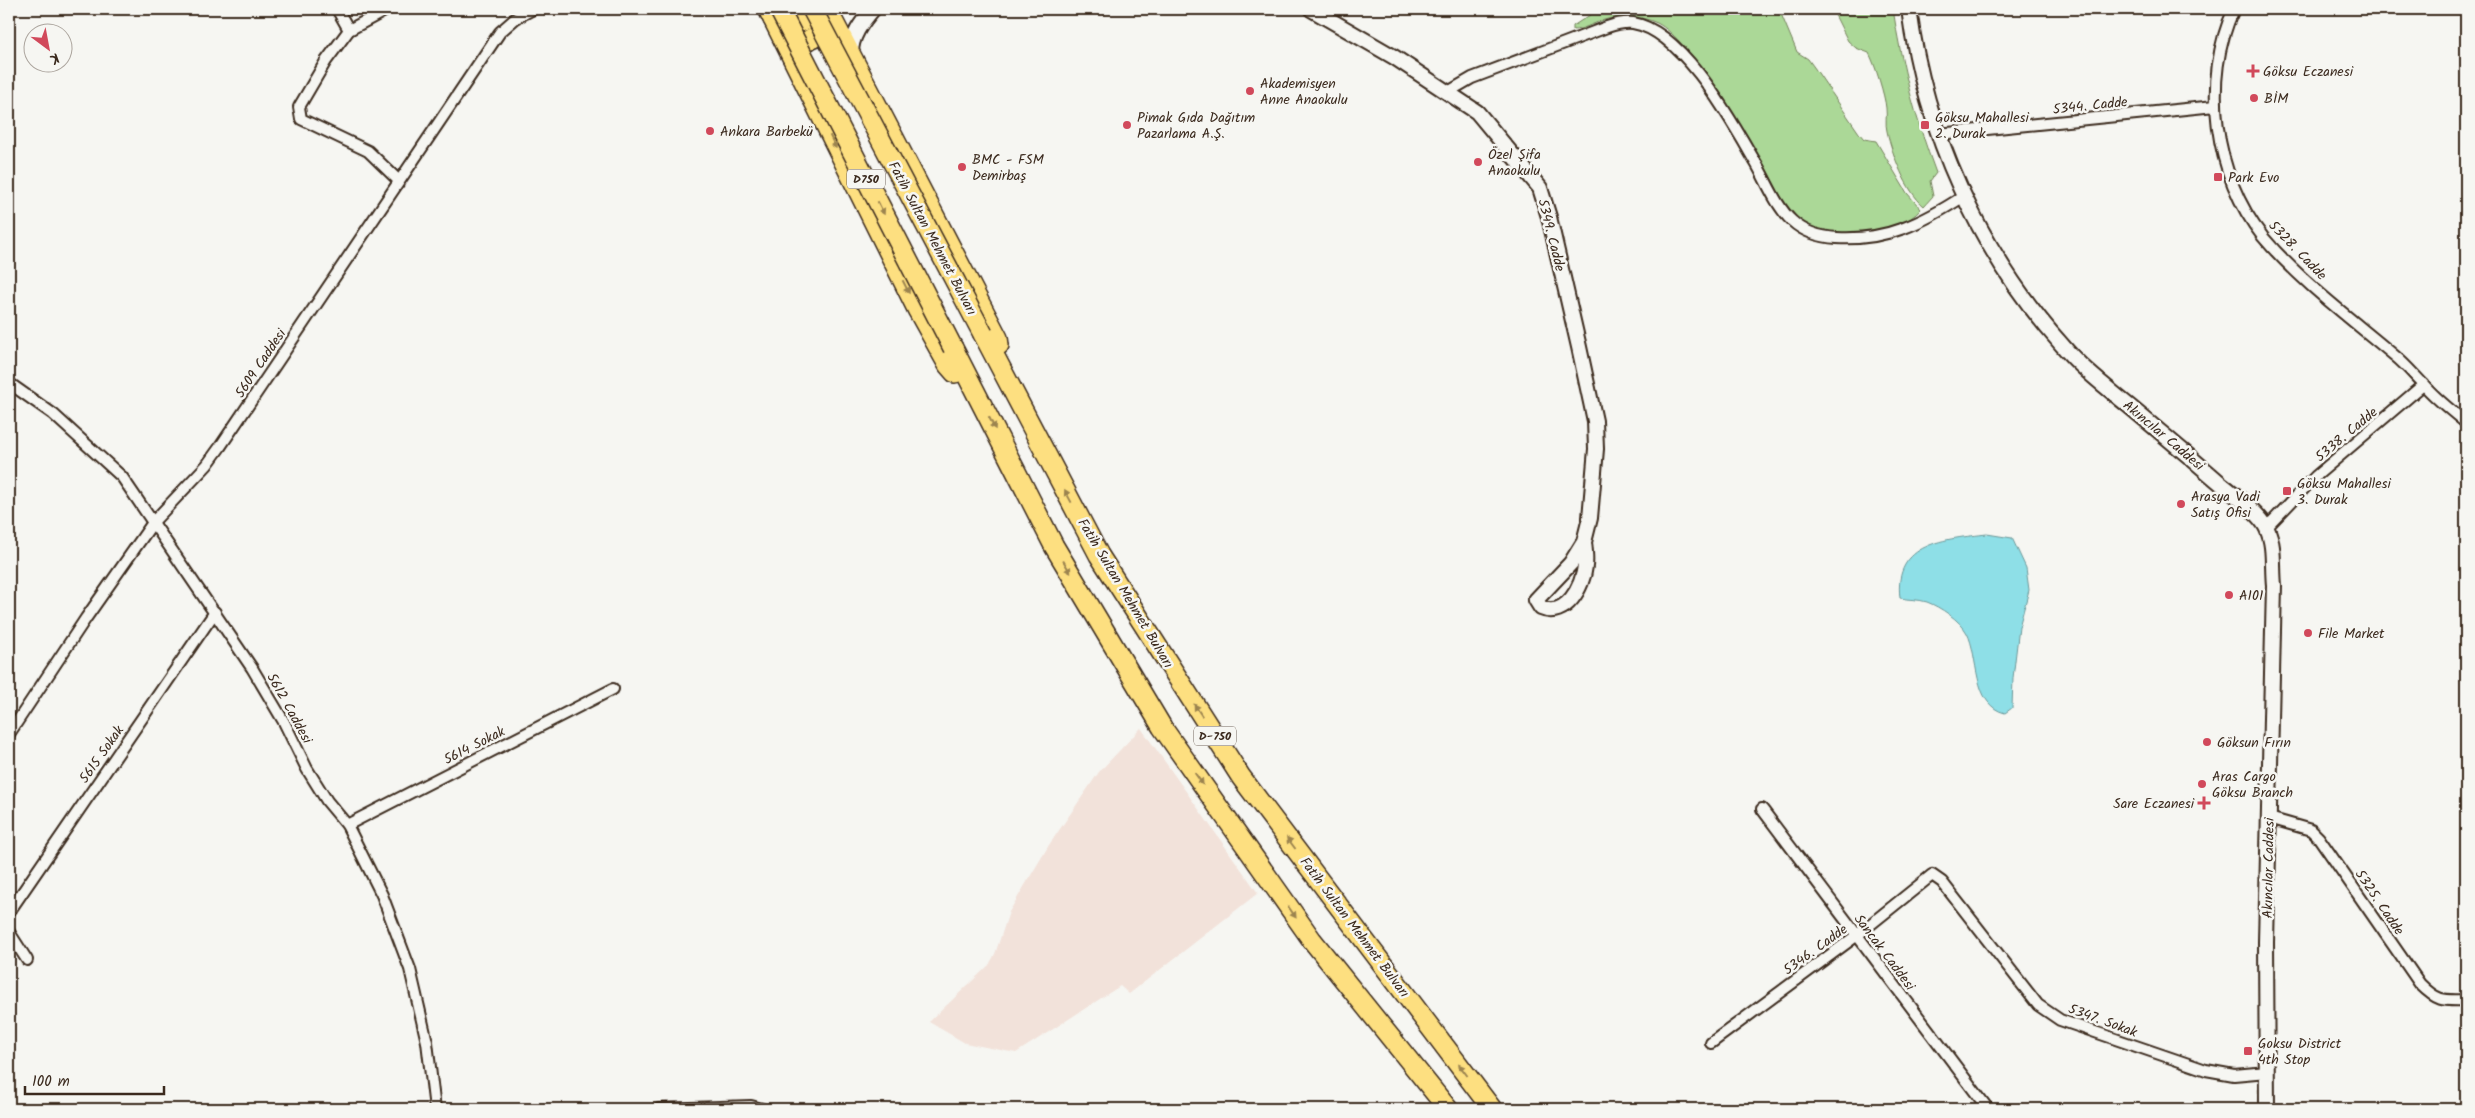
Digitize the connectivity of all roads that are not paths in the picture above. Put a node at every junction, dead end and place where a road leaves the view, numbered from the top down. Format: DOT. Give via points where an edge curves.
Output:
graph roads {
  1 [pos="337,9"];
  2 [pos="388,9"];
  3 [pos="533,9"];
  4 [pos="814,9"];
  5 [pos="827,9"];
  6 [pos="873,9"];
  7 [pos="1311,9"];
  8 [pos="1909,9"];
  9 [pos="2234,9"];
  10 [pos="774,12"];
  11 [pos="349,30"];
  12 [pos="848,49"];
  13 [pos="795,64"];
  14 [pos="1448,92"];
  15 [pos="2215,106"];
  16 [pos="1938,134"];
  17 [pos="399,181"];
  18 [pos="1964,196"];
  19 [pos="983,334"];
  20 [pos="1007,380"];
  21 [pos="9,383"];
  22 [pos="2423,385"];
  23 [pos="977,395"];
  24 [pos="2466,423"];
  25 [pos="154,521"];
  26 [pos="2267,527"];
  27 [pos="1584,542"];
  28 [pos="215,612"];
  29 [pos="613,689"];
  30 [pos="9,734"];
  31 [pos="1762,809"];
  32 [pos="2269,818"];
  33 [pos="347,825"];
  34 [pos="1932,875"];
  35 [pos="9,912"];
  36 [pos="9,932"];
  37 [pos="1856,936"];
  38 [pos="27,960"];
  39 [pos="2466,1000"];
  40 [pos="1711,1043"];
  41 [pos="2267,1072"];
  42 [pos="435,1109"];
  43 [pos="659,1109"];
  44 [pos="762,1109"];
  45 [pos="1448,1109"];
  46 [pos="1492,1109"];
  47 [pos="1988,1109"];
  48 [pos="2267,1109"];
  1 -- 11 [label="street"];
  2 -- 11 [label="street"];
  3 -- 17 [label="street, 5609 Caddesi" via="500,32"];
  4 -- 10 [label="highway" via="808,20 793,24"];
  4 -- 19 [label="highway, Fatih Sultan Mehmet Bulvarı / D750, bridge"];
  5 -- 12 [label="highway"];
  6 -- 12 [label="street"];
  7 -- 14 [label="street, 5349. Cadde"];
  8 -- 16 [label="street, Akıncılar Caddesi" via="1918,61"];
  9 -- 15 [label="street, 5328. Cadde" via="2219,48"];
  10 -- 13 [label="highway"];
  10 -- 23 [label="highway, D750, one-way, bridge"];
  11 -- 17 [label="street" via="317,76 298,113 301,119 368,151"];
  12 -- 13 [label="highway" via="832,36 823,34 813,37 800,48"];
  12 -- 20 [label="highway" via="998,338"];
  13 -- 23 [label="highway, one-way" via="922,319 948,365"];
  14 -- 18 [label="street" via="1472,78 1591,33 1622,23 1633,23 1655,31 1686,58 1726,115 1787,216 1803,229 1827,237 1854,239 1880,236 1931,217"];
  14 -- 27 [label="street, 5349. Cadde" via="1477,112 1493,129 1532,176 1546,204 1595,421 1591,510"];
  15 -- 16 [label="street, 5344. Cadde"];
  15 -- 22 [label="street, 5328. Cadde" via="2231,176 2244,208 2262,236 2296,272 2408,368"];
  16 -- 18 [label="street, Akıncılar Caddesi"];
  17 -- 25 [label="street, 5609 Caddesi" via="220,447"];
  18 -- 26 [label="street, Akıncılar Caddesi" via="1994,253 2062,346"];
  19 -- 20 [label="highway, Fatih Sultan Mehmet Bulvarı / D-750"];
  46 -- 20 [label="highway, Fatih Sultan Mehmet Bulvarı / D-750, one-way" via="1241,777 1099,555"];
  21 -- 25 [label="street, 5612 Caddesi" via="53,414 98,453 122,476"];
  22 -- 24 [label="street, 5328. Cadde"];
  22 -- 26 [label="street, 5338. Cadde" via="2316,476"];
  23 -- 45 [label="highway, D750, one-way" via="1054,546 1162,727 1312,940"];
  25 -- 28 [label="street, 5612 Caddesi"];
  25 -- 30 [label="street, 5609 Caddesi"];
  26 -- 32 [label="street, Akıncılar Caddesi" via="2274,585"];
  27 -- 27 [label="street, 5349. Cadde" via="1572,563 1536,600 1541,608 1560,608 1576,593 1585,566"];
  28 -- 33 [label="street, 5612 Caddesi" via="284,722 312,777"];
  28 -- 35 [label="street, 5615 Sokak"];
  29 -- 33 [label="street, 5614 Sokak"];
  31 -- 37 [label="street, Sancak Caddesi"];
  32 -- 39 [label="street, 5325. Cadde" via="2311,830 2319,838 2420,984 2433,997 2443,1001"];
  32 -- 41 [label="street, Akıncılar Caddesi"];
  33 -- 42 [label="street, 5612 Caddesi" via="382,895 410,969 427,1042"];
  34 -- 37 [label="street, 5346. Cadde"];
  34 -- 41 [label="street, 5347. Sokak" via="1942,882 2038,1005 2060,1020 2206,1070 2234,1074"];
  36 -- 38 [label="street"];
  37 -- 40 [label="street, 5346. Cadde"];
  37 -- 47 [label="street, Sancak Caddesi"];
  41 -- 48 [label="street, Akıncılar Caddesi"];
  43 -- 44 [label="street" via="751,1106"];
}
